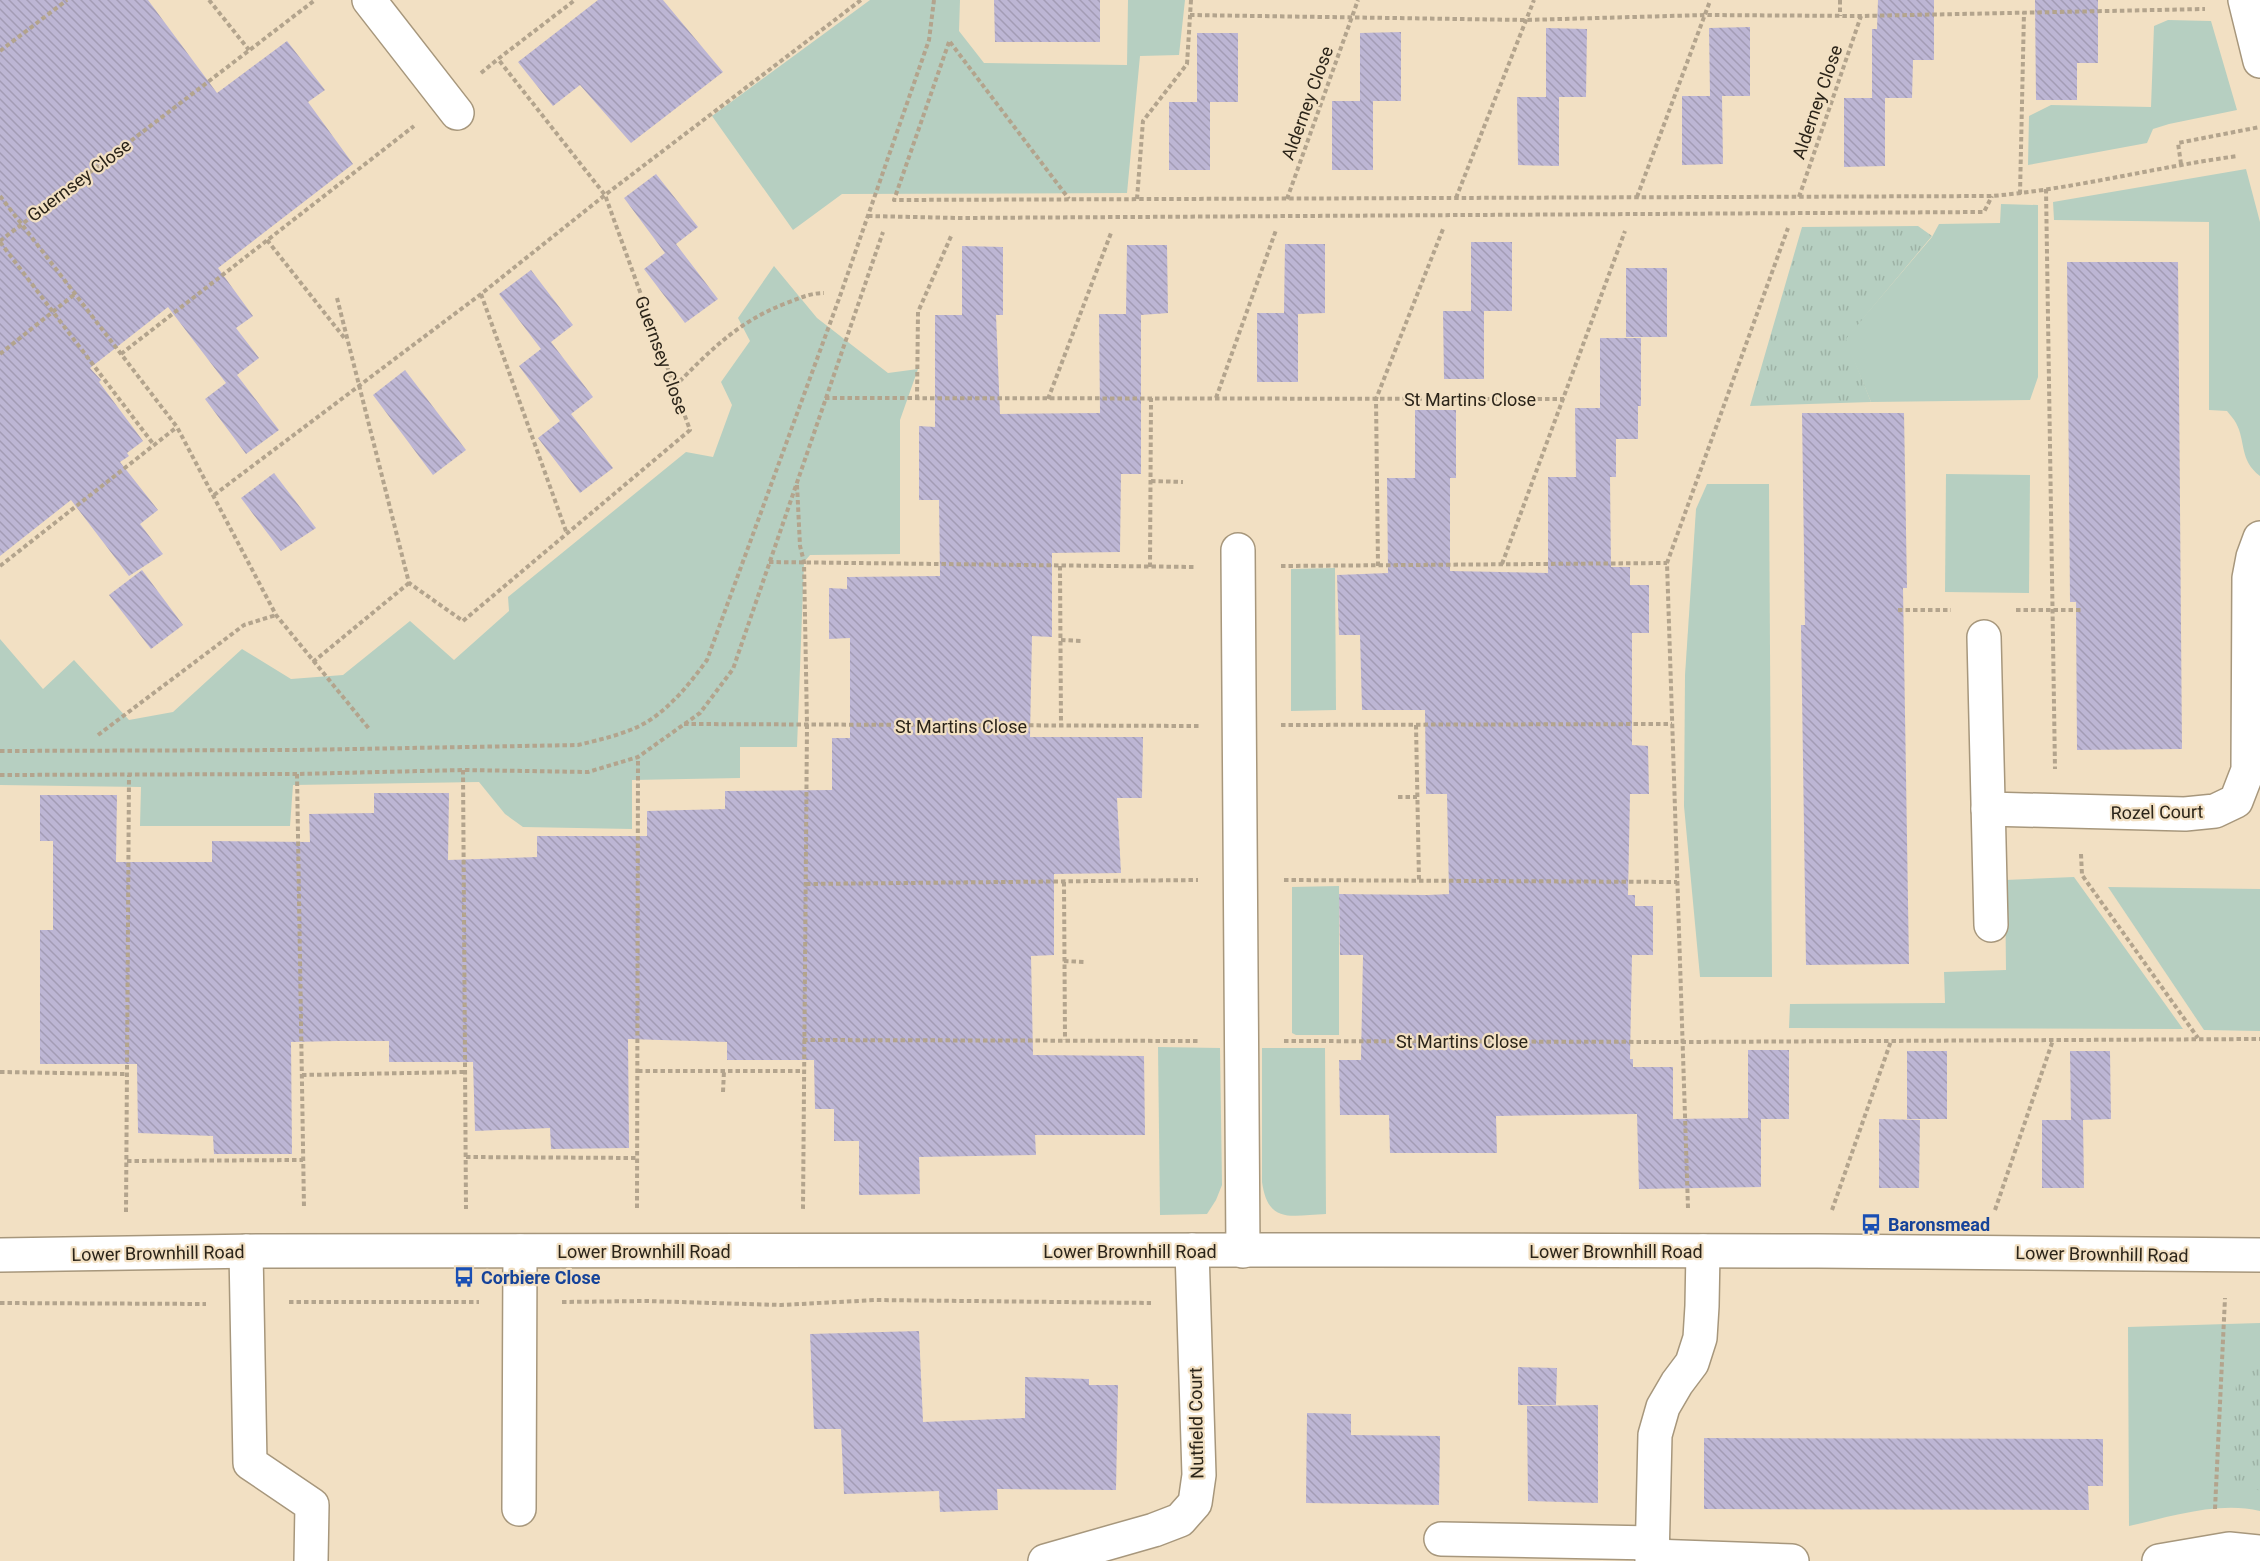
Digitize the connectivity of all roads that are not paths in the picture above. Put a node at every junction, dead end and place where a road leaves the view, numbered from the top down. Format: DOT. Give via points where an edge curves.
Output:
graph roads {
  1 [pos="369,0"];
  2 [pos="2246,4"];
  3 [pos="2260,61"];
  4 [pos="452,106"];
  5 [pos="2260,538"];
  6 [pos="1238,558"];
  7 [pos="1984,638"];
  8 [pos="1988,809"];
  9 [pos="1991,925"];
  10 [pos="1192,1250"];
  11 [pos="246,1251"];
  12 [pos="520,1251"];
  13 [pos="1243,1251"];
  14 [pos="1695,1251"];
  15 [pos="2260,1255"];
  16 [pos="0,1256"];
  17 [pos="519,1509"];
  18 [pos="1441,1539"];
  19 [pos="2260,1552"];
  20 [pos="1652,1553"];
  21 [pos="311,1561"];
  22 [pos="1045,1561"];
  23 [pos="1792,1561"];
  24 [pos="2159,1561"];
  1 -- 4 [label="street"];
  2 -- 3 [label="street"];
  5 -- 8 [label="street, Rozel Court" via="2249,578 2248,770 2236,801 2215,811 2185,814"];
  6 -- 13 [label="street"];
  7 -- 8 [label="street"];
  8 -- 9 [label="street"];
  10 -- 12 [label="street, Lower Brownhill Road"];
  10 -- 13 [label="street, Lower Brownhill Road"];
  10 -- 22 [label="street, Nutfield Court" via="1199,1475 1196,1503 1180,1520 1154,1530"];
  11 -- 12 [label="street, Lower Brownhill Road"];
  11 -- 16 [label="street, Lower Brownhill Road"];
  11 -- 21 [label="street" via="250,1463 312,1505"];
  12 -- 17 [label="street"];
  13 -- 14 [label="street, Lower Brownhill Road"];
  14 -- 15 [label="street, Lower Brownhill Road"];
  14 -- 20 [label="street" via="1702,1306 1700,1338 1692,1363 1663,1407 1655,1435"];
  18 -- 20 [label="street"];
  19 -- 24 [label="street" via="2229,1549"];
  20 -- 23 [label="street"];
}
